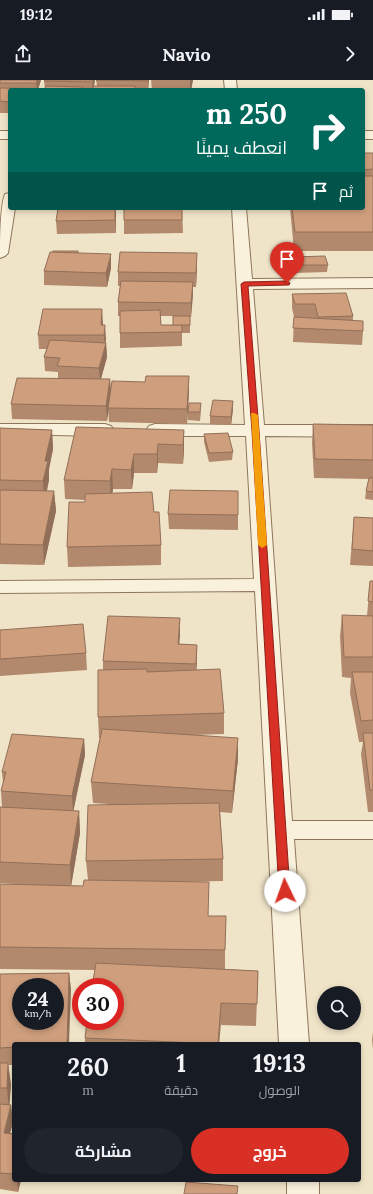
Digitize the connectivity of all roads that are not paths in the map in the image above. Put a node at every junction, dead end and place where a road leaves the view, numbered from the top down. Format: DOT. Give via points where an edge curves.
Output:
graph roads {
  1 [pos="8,208"];
  2 [pos="239,210"];
  3 [pos="0,252"];
  4 [pos="373,283"];
  5 [pos="244,284"];
  6 [pos="0,429"];
  7 [pos="255,431"];
  8 [pos="373,431"];
  9 [pos="265,585"];
  10 [pos="0,587"];
  11 [pos="281,830"];
  12 [pos="373,830"];
  13 [pos="294,1042"];
  14 [pos="302,1182"];
  15 [pos="303,1194"];
  1 -- 3 [label="street"];
  2 -- 5 [label="street"];
  4 -- 5 [label="street"];
  5 -- 7 [label="street"];
  6 -- 7 [label="street"];
  7 -- 8 [label="street"];
  7 -- 9 [label="street"];
  9 -- 10 [label="street"];
  9 -- 11 [label="street"];
  11 -- 12 [label="street"];
  11 -- 13 [label="street"];
  14 -- 15 [label="street"];
}
